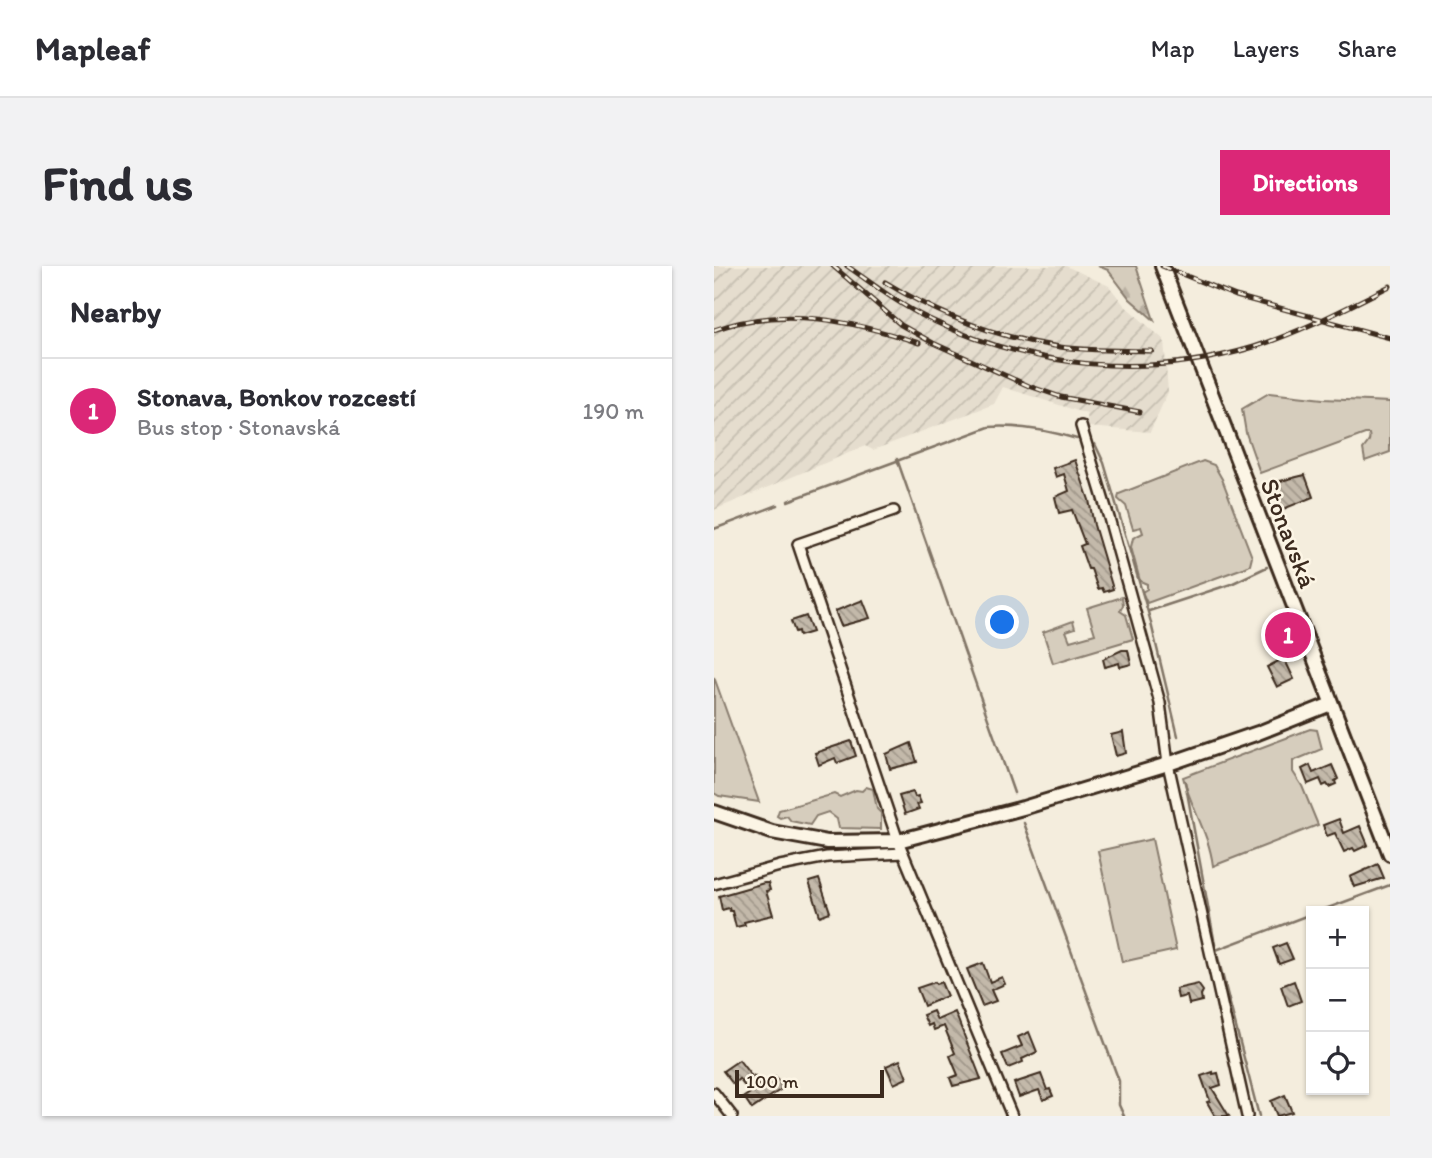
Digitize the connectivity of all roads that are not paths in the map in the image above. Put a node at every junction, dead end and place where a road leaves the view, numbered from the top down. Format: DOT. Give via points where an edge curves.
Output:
graph roads {
  1 [pos="1162,266"];
  2 [pos="1081,426"];
  3 [pos="894,511"];
  4 [pos="1331,704"];
  5 [pos="1168,764"];
  6 [pos="714,811"];
  7 [pos="901,847"];
  8 [pos="1390,854"];
  9 [pos="714,884"];
  10 [pos="714,1093"];
  11 [pos="732,1116"];
  12 [pos="1012,1116"];
  13 [pos="1247,1116"];
  1 -- 4 [label="street, Stonavská"];
  2 -- 5 [label="street" via="1160,704"];
  3 -- 7 [label="street" via="798,544"];
  4 -- 5 [label="street"];
  4 -- 8 [label="street, Stonavská"];
  5 -- 7 [label="street"];
  5 -- 13 [label="street"];
  6 -- 7 [label="street" via="772,832 827,842"];
  7 -- 9 [label="street" via="780,866"];
  7 -- 12 [label="street"];
  10 -- 11 [label="street"];
}
